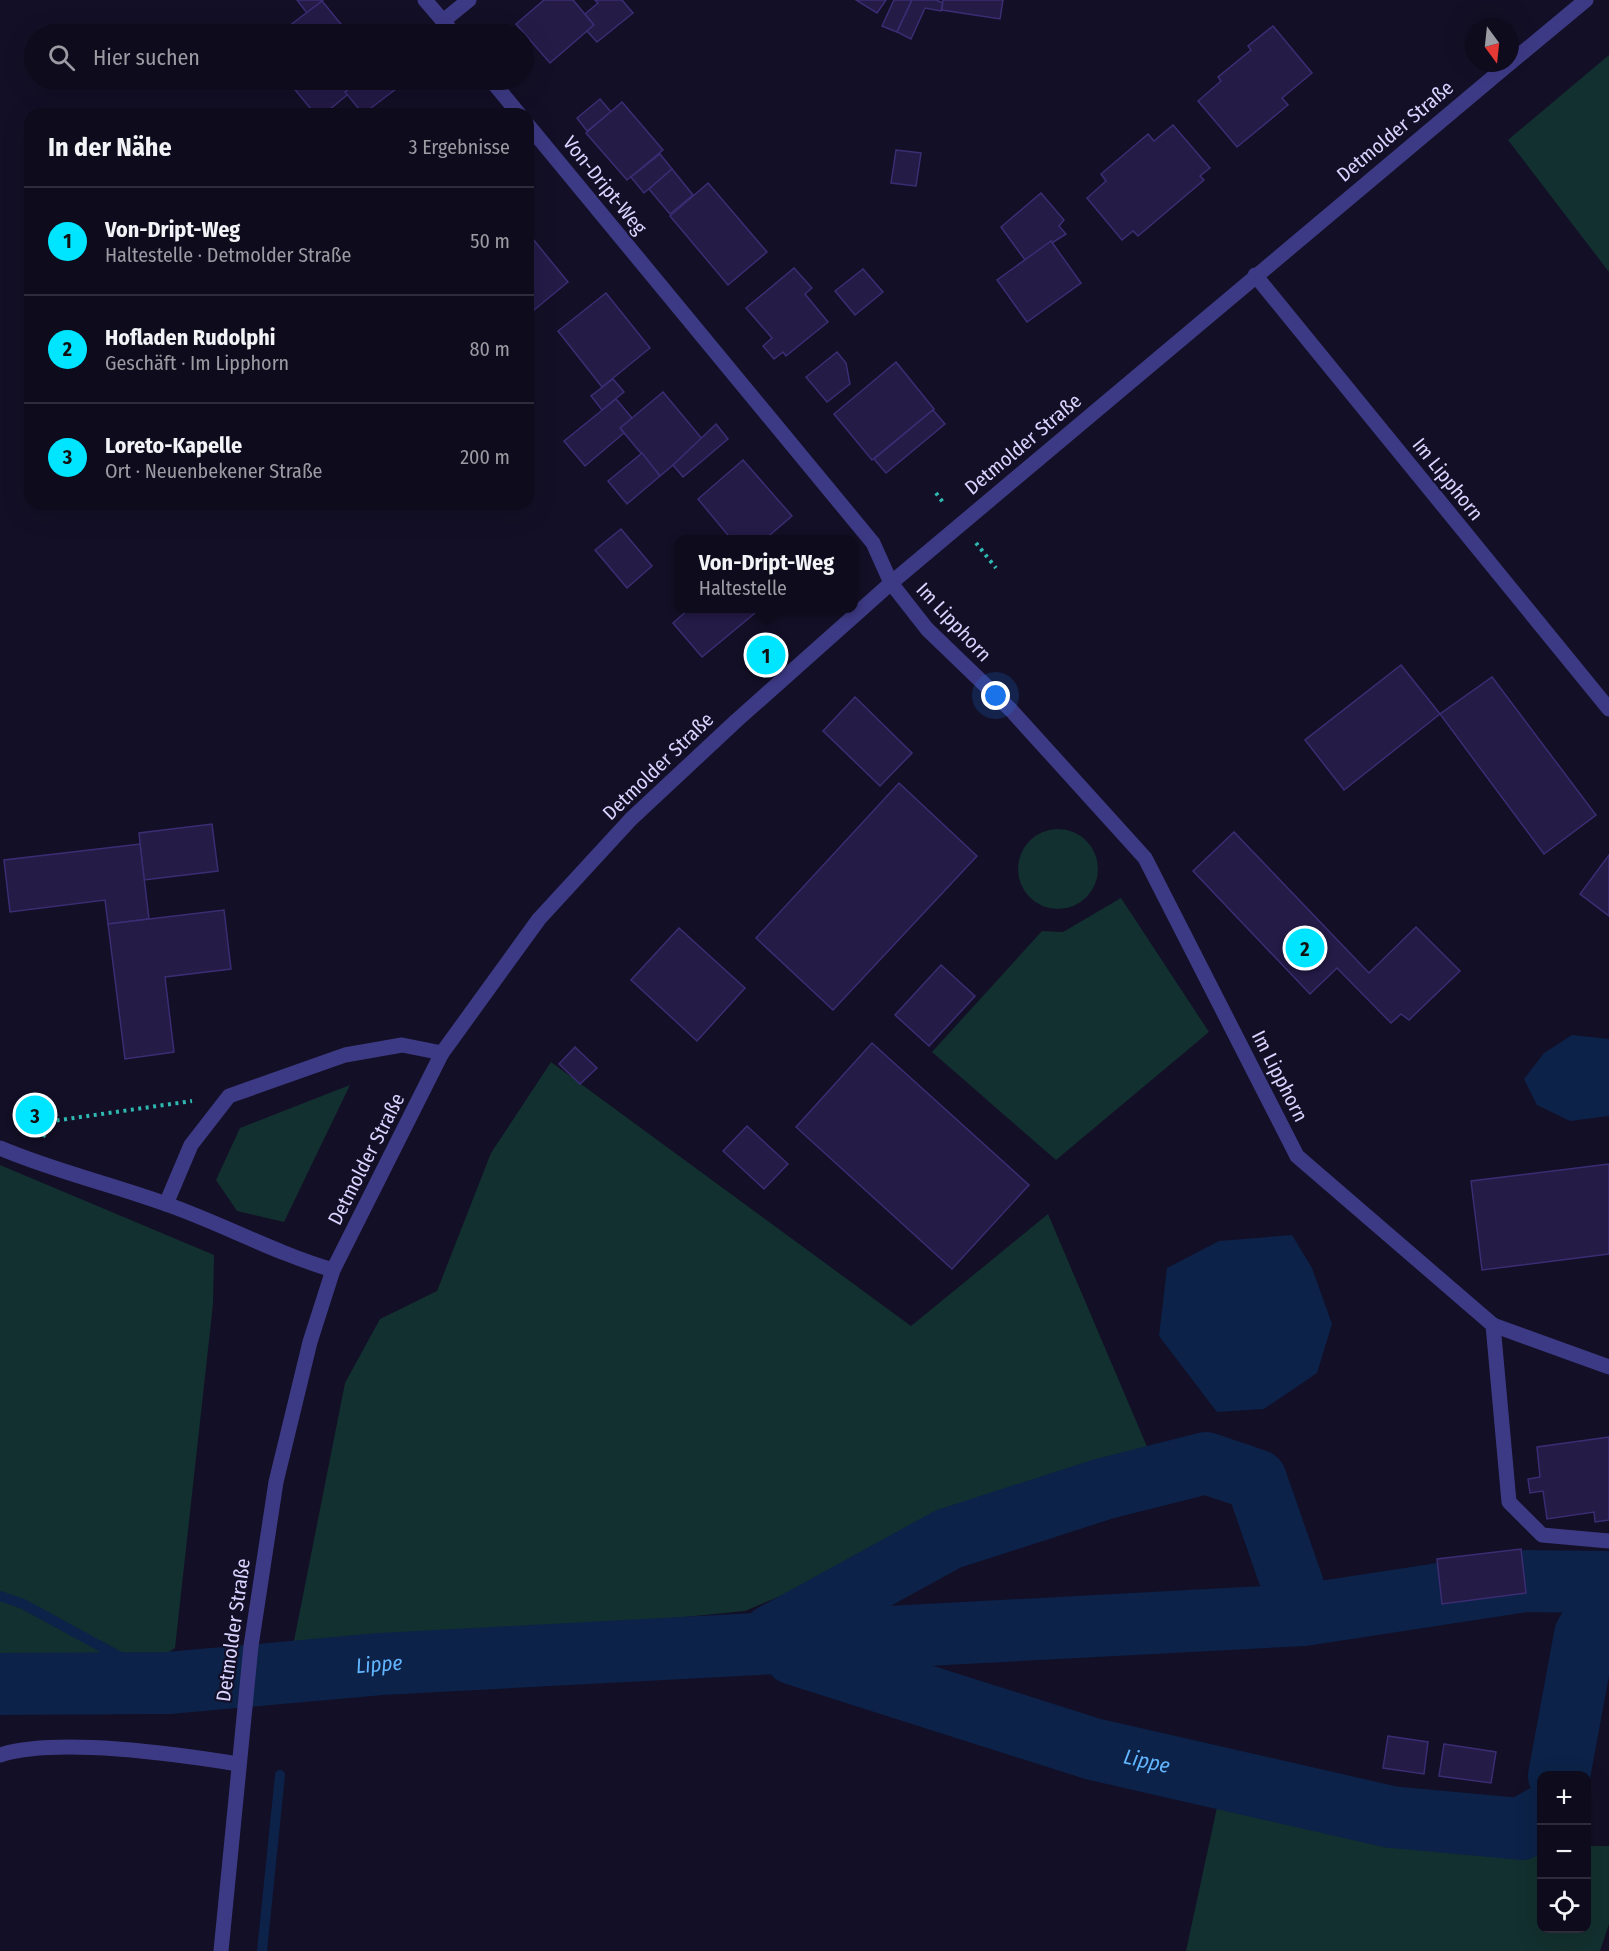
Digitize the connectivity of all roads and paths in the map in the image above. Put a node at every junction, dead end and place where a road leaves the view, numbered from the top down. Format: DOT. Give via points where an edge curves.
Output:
graph roads {
  1 [pos="425,0"];
  2 [pos="469,0"];
  3 [pos="1586,0"];
  4 [pos="442,21"];
  5 [pos="445,24"];
  6 [pos="1519,56"];
  7 [pos="1499,72"];
  8 [pos="499,90"];
  9 [pos="514,108"];
  10 [pos="534,132"];
  11 [pos="1255,275"];
  12 [pos="891,583"];
  13 [pos="858,612"];
  14 [pos="857,613"];
  15 [pos="1609,709"];
  16 [pos="442,1053"];
  17 [pos="229,1096"];
  18 [pos="0,1148"];
  19 [pos="33,1162"];
  20 [pos="166,1204"];
  21 [pos="333,1270"];
  22 [pos="1493,1325"];
  23 [pos="1609,1367"];
  24 [pos="1609,1542"];
  25 [pos="0,1755"];
  26 [pos="238,1764"];
  27 [pos="221,1951"];
  1 -- 4 [label="street"];
  2 -- 4 [label="street"];
  3 -- 6 [label="street, Detmolder Straße"];
  4 -- 5 [label="street"];
  7 -- 11 [label="street, Detmolder Straße"];
  8 -- 9 [label="street"];
  10 -- 12 [label="street, Von-Dript-Weg" via="873,543"];
  11 -- 12 [label="street, Detmolder Straße"];
  11 -- 15 [label="street, Im Lipphorn"];
  12 -- 13 [label="street, Detmolder Straße"];
  12 -- 22 [label="street, Im Lipphorn" via="927,629 1011,710 1145,858 1297,1156"];
  14 -- 16 [label="street, Detmolder Straße" via="631,819 539,919"];
  16 -- 17 [label="street" via="402,1045 345,1055"];
  16 -- 21 [label="street, Detmolder Straße"];
  17 -- 19 [label="path" via="53,1121"];
  17 -- 20 [label="street" via="191,1145"];
  18 -- 19 [label="street"];
  19 -- 20 [label="street"];
  20 -- 21 [label="street" via="295,1259"];
  21 -- 26 [label="street, Detmolder Straße" via="310,1342 276,1482"];
  22 -- 23 [label="street"];
  22 -- 24 [label="street" via="1509,1502 1542,1535"];
  25 -- 26 [label="street" via="72,1748"];
  26 -- 27 [label="street, Detmolder Straße"];
}
